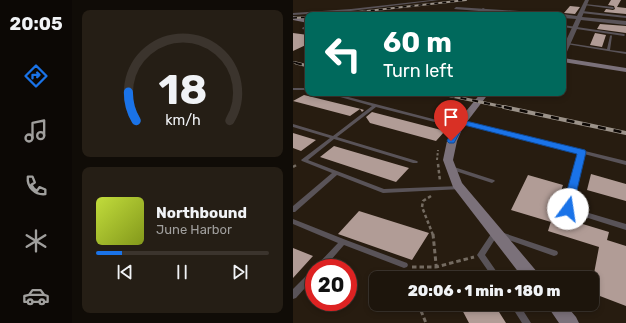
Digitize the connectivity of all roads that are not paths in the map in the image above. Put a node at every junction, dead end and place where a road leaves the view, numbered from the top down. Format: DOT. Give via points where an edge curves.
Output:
graph roads {
  1 [pos="438,0"];
  2 [pos="586,3"];
  3 [pos="456,8"];
  4 [pos="613,8"];
  5 [pos="484,9"];
  6 [pos="322,12"];
  7 [pos="480,12"];
  8 [pos="516,12"];
  9 [pos="582,12"];
  10 [pos="305,13"];
  11 [pos="293,14"];
  12 [pos="566,16"];
  13 [pos="626,17"];
  14 [pos="293,18"];
  15 [pos="579,18"];
  16 [pos="305,20"];
  17 [pos="626,23"];
  18 [pos="566,27"];
  19 [pos="574,28"];
  20 [pos="624,35"];
  21 [pos="611,36"];
  22 [pos="566,47"];
  23 [pos="566,49"];
  24 [pos="608,50"];
  25 [pos="626,53"];
  26 [pos="566,60"];
  27 [pos="626,70"];
  28 [pos="293,89"];
  29 [pos="305,89"];
  30 [pos="340,96"];
  31 [pos="483,96"];
  32 [pos="376,105"];
  33 [pos="293,125"];
  34 [pos="460,125"];
  35 [pos="334,137"];
  36 [pos="582,152"];
  37 [pos="415,162"];
  38 [pos="626,163"];
  39 [pos="451,168"];
  40 [pos="336,173"];
  41 [pos="492,181"];
  42 [pos="460,188"];
  43 [pos="293,210"];
  44 [pos="293,221"];
  45 [pos="626,227"];
  46 [pos="495,233"];
  47 [pos="343,242"];
  48 [pos="554,253"];
  49 [pos="327,259"];
  50 [pos="405,265"];
  51 [pos="492,271"];
  52 [pos="527,271"];
  53 [pos="305,282"];
  54 [pos="293,295"];
  55 [pos="519,311"];
  56 [pos="560,311"];
  57 [pos="527,323"];
  58 [pos="570,323"];
  1 -- 6 [label="lane"];
  2 -- 4 [label="lane"];
  2 -- 9 [label="street"];
  3 -- 5 [label="street"];
  5 -- 7 [label="lane"];
  5 -- 8 [label="street"];
  9 -- 13 [label="lane"];
  9 -- 15 [label="street"];
  10 -- 11 [label="lane"];
  12 -- 15 [label="street"];
  14 -- 16 [label="main road"];
  15 -- 17 [label="street"];
  15 -- 19 [label="street"];
  18 -- 19 [label="lane"];
  19 -- 20 [label="lane"];
  19 -- 22 [label="street"];
  21 -- 24 [label="lane"];
  23 -- 24 [label="lane"];
  24 -- 25 [label="lane"];
  26 -- 27 [label="main road"];
  28 -- 29 [label="lane"];
  30 -- 32 [label="lane"];
  31 -- 34 [label="main road"];
  32 -- 34 [label="lane"];
  32 -- 35 [label="lane"];
  33 -- 35 [label="lane"];
  34 -- 36 [label="lane"];
  34 -- 39 [label="main road" via="451,141 448,160"];
  35 -- 37 [label="lane"];
  35 -- 40 [label="lane" via="304,160"];
  36 -- 38 [label="lane"];
  36 -- 45 [label="lane" via="568,209"];
  39 -- 41 [label="lane"];
  39 -- 42 [label="main road"];
  40 -- 42 [label="lane" via="383,191"];
  40 -- 43 [label="lane"];
  42 -- 46 [label="main road"];
  44 -- 47 [label="lane"];
  46 -- 48 [label="lane"];
  46 -- 51 [label="lane" via="481,255"];
  46 -- 52 [label="main road"];
  47 -- 49 [label="lane"];
  47 -- 50 [label="lane"];
  53 -- 54 [label="lane"];
  55 -- 57 [label="lane"];
  56 -- 58 [label="main road"];
}
